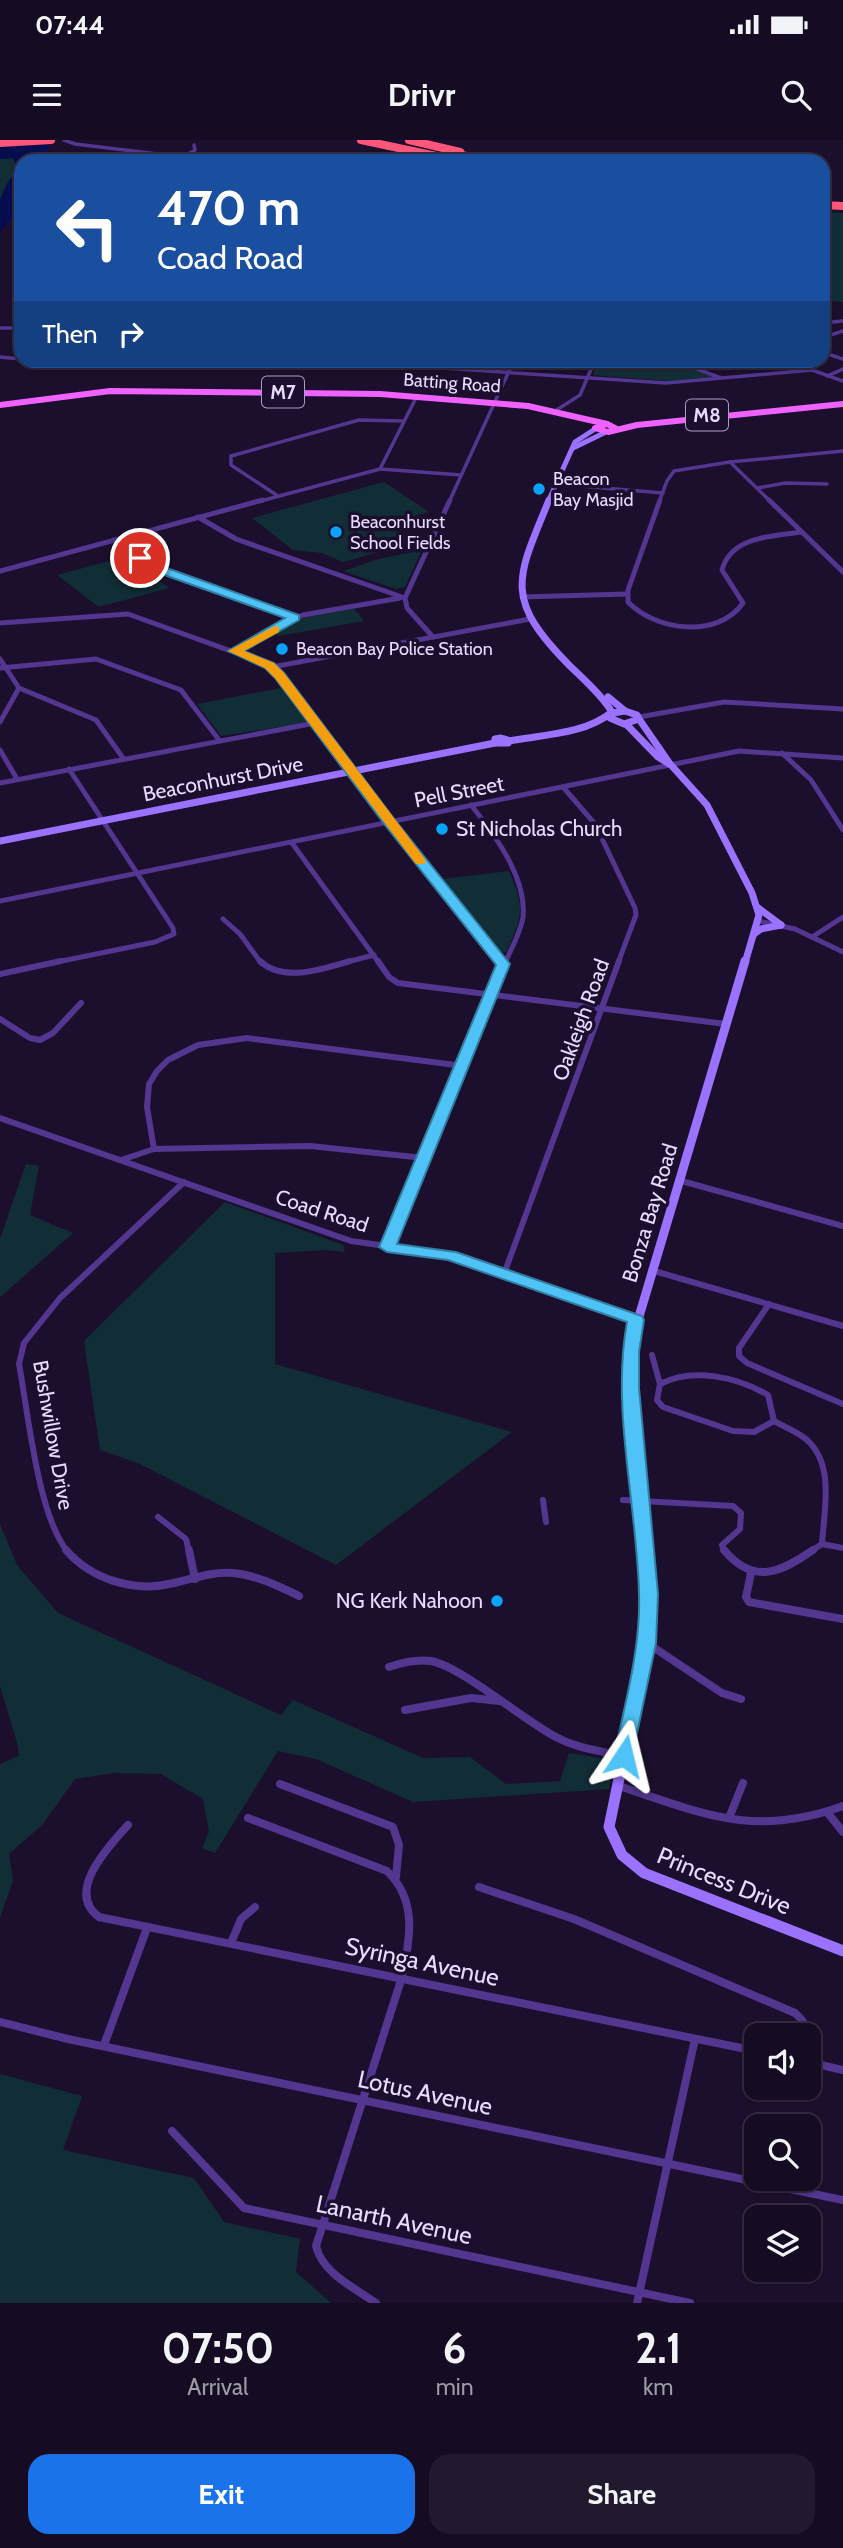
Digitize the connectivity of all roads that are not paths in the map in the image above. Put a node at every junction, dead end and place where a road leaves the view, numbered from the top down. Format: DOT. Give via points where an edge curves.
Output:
graph roads {
  1 [pos="11,140"];
  2 [pos="51,140"];
  3 [pos="64,140"];
  4 [pos="361,140"];
  5 [pos="375,140"];
  6 [pos="402,140"];
  7 [pos="409,140"];
  8 [pos="0,142"];
  9 [pos="194,145"];
  10 [pos="158,154"];
  11 [pos="188,154"];
  12 [pos="428,154"];
  13 [pos="432,154"];
  14 [pos="462,154"];
  15 [pos="464,154"];
  16 [pos="452,368"];
  17 [pos="511,368"];
  18 [pos="592,368"];
  19 [pos="694,368"];
  20 [pos="806,368"];
  21 [pos="843,369"];
  22 [pos="812,370"];
  23 [pos="509,372"];
  24 [pos="827,376"];
  25 [pos="588,377"];
  26 [pos="723,379"];
  27 [pos="843,381"];
  28 [pos="417,396"];
  29 [pos="494,402"];
  30 [pos="843,404"];
  31 [pos="0,405"];
  32 [pos="555,411"];
  33 [pos="566,414"];
  34 [pos="402,421"];
  35 [pos="611,426"];
  36 [pos="595,428"];
  37 [pos="604,433"];
  38 [pos="571,449"];
  39 [pos="843,451"];
  40 [pos="730,462"];
  41 [pos="380,469"];
  42 [pos="461,475"];
  43 [pos="556,484"];
  44 [pos="827,484"];
  45 [pos="758,488"];
  46 [pos="663,493"];
  47 [pos="278,496"];
  48 [pos="198,517"];
  49 [pos="802,532"];
  50 [pos="114,540"];
  51 [pos="0,570"];
  52 [pos="843,572"];
  53 [pos="626,594"];
  54 [pos="522,597"];
  55 [pos="405,598"];
  56 [pos="295,618"];
  57 [pos="530,620"];
  58 [pos="0,622"];
  59 [pos="433,637"];
  60 [pos="234,651"];
  61 [pos="0,659"];
  62 [pos="3,667"];
  63 [pos="272,667"];
  64 [pos="19,688"];
  65 [pos="843,709"];
  66 [pos="628,711"];
  67 [pos="649,713"];
  68 [pos="611,716"];
  69 [pos="639,718"];
  70 [pos="0,722"];
  71 [pos="314,723"];
  72 [pos="618,723"];
  73 [pos="627,724"];
  74 [pos="589,725"];
  75 [pos="219,740"];
  76 [pos="0,750"];
  77 [pos="782,753"];
  78 [pos="123,758"];
  79 [pos="843,758"];
  80 [pos="671,765"];
  81 [pos="69,769"];
  82 [pos="352,772"];
  83 [pos="17,779"];
  84 [pos="0,783"];
  85 [pos="563,788"];
  86 [pos="471,805"];
  87 [pos="103,821"];
  88 [pos="390,822"];
  89 [pos="843,830"];
  90 [pos="0,841"];
  91 [pos="292,843"];
  92 [pos="138,874"];
  93 [pos="0,901"];
  94 [pos="757,907"];
  95 [pos="843,917"];
  96 [pos="223,919"];
  97 [pos="758,920"];
  98 [pos="781,925"];
  99 [pos="754,934"];
  100 [pos="812,937"];
  101 [pos="843,952"];
  102 [pos="374,955"];
  103 [pos="503,964"];
  104 [pos="0,974"];
  105 [pos="491,996"];
  106 [pos="81,1003"];
  107 [pos="601,1010"];
  108 [pos="0,1019"];
  109 [pos="726,1024"];
  110 [pos="463,1066"];
  111 [pos="1,1119"];
  112 [pos="154,1149"];
  113 [pos="424,1158"];
  114 [pos="121,1160"];
  115 [pos="678,1180"];
  116 [pos="184,1182"];
  117 [pos="843,1226"];
  118 [pos="387,1247"];
  119 [pos="651,1270"];
  120 [pos="504,1274"];
  121 [pos="769,1304"];
  122 [pos="636,1320"];
  123 [pos="843,1326"];
  124 [pos="652,1355"];
  125 [pos="660,1384"];
  126 [pos="843,1404"];
  127 [pos="774,1421"];
  128 [pos="543,1500"];
  129 [pos="623,1500"];
  130 [pos="641,1501"];
  131 [pos="158,1517"];
  132 [pos="546,1522"];
  133 [pos="822,1544"];
  134 [pos="843,1548"];
  135 [pos="751,1573"];
  136 [pos="195,1579"];
  137 [pos="299,1596"];
  138 [pos="843,1619"];
  139 [pos="647,1643"];
  140 [pos="389,1667"];
  141 [pos="741,1699"];
  142 [pos="502,1702"];
  143 [pos="405,1710"];
  144 [pos="624,1756"];
  145 [pos="743,1783"];
  146 [pos="280,1784"];
  147 [pos="619,1786"];
  148 [pos="843,1806"];
  149 [pos="827,1812"];
  150 [pos="248,1818"];
  151 [pos="729,1818"];
  152 [pos="128,1825"];
  153 [pos="843,1832"];
  154 [pos="396,1877"];
  155 [pos="479,1887"];
  156 [pos="255,1908"];
  157 [pos="147,1928"];
  158 [pos="231,1943"];
  159 [pos="843,1951"];
  160 [pos="402,1977"];
  161 [pos="0,2022"];
  162 [pos="806,2023"];
  163 [pos="695,2039"];
  164 [pos="104,2045"];
  165 [pos="744,2049"];
  166 [pos="821,2063"];
  167 [pos="843,2070"];
  168 [pos="361,2100"];
  169 [pos="172,2131"];
  170 [pos="666,2162"];
  171 [pos="843,2200"];
  172 [pos="321,2224"];
  173 [pos="640,2292"];
  174 [pos="376,2303"];
  175 [pos="637,2303"];
  176 [pos="690,2303"];
  1 -- 8 [label="highway"];
  2 -- 8 [label="highway"];
  3 -- 10 [label="street"];
  4 -- 12 [label="highway"];
  5 -- 13 [label="highway"];
  6 -- 14 [label="highway"];
  7 -- 15 [label="highway"];
  9 -- 11 [label="street" via="195,150"];
  16 -- 23 [label="street"];
  17 -- 23 [label="street"];
  18 -- 25 [label="street"];
  19 -- 26 [label="street"];
  20 -- 22 [label="street"];
  21 -- 24 [label="street"];
  22 -- 24 [label="street"];
  22 -- 26 [label="street"];
  23 -- 25 [label="street"];
  23 -- 29 [label="street"];
  24 -- 27 [label="street"];
  25 -- 26 [label="street" via="666,383"];
  25 -- 32 [label="street" via="580,395"];
  28 -- 29 [label="main road, Batting Road / M7"];
  28 -- 31 [label="main road, Batting Road / M7" via="118,391"];
  28 -- 34 [label="street"];
  29 -- 32 [label="main road, Batting Road / M7"];
  29 -- 42 [label="street"];
  30 -- 35 [label="main road, M8"];
  32 -- 33 [label="main road, Batting Road / M7"];
  33 -- 35 [label="main road, Batting Road"];
  33 -- 36 [label="main road, Batting Road"];
  34 -- 41 [label="street"];
  34 -- 47 [label="street" via="359,420 231,456 231,465"];
  35 -- 36 [label="main road"];
  35 -- 37 [label="main road"];
  36 -- 37 [label="main road, Batting Road"];
  36 -- 38 [label="street"];
  37 -- 38 [label="street"];
  38 -- 43 [label="street"];
  39 -- 40 [label="street"];
  40 -- 45 [label="street"];
  40 -- 46 [label="street" via="672,473"];
  41 -- 42 [label="street"];
  41 -- 47 [label="street"];
  42 -- 55 [label="street"];
  43 -- 46 [label="street"];
  43 -- 54 [label="street" via="523,563"];
  44 -- 45 [label="street"];
  45 -- 49 [label="street"];
  46 -- 53 [label="street"];
  47 -- 48 [label="street"];
  48 -- 50 [label="street"];
  48 -- 55 [label="street" via="236,539"];
  49 -- 52 [label="street"];
  49 -- 53 [label="street" via="750,541 727,555 722,570 743,603 739,611 718,623 686,626 657,620 634,609"];
  50 -- 51 [label="street"];
  50 -- 56 [label="street" via="153,566"];
  53 -- 54 [label="street"];
  54 -- 57 [label="street"];
  55 -- 56 [label="street"];
  55 -- 59 [label="street" via="409,610"];
  56 -- 60 [label="street"];
  57 -- 59 [label="street"];
  57 -- 66 [label="street" via="617,707"];
  57 -- 68 [label="street" via="610,708"];
  58 -- 60 [label="street" via="128,614"];
  59 -- 63 [label="street"];
  60 -- 63 [label="street"];
  61 -- 62 [label="street"];
  62 -- 64 [label="street"];
  62 -- 75 [label="street" via="102,660 181,690"];
  63 -- 71 [label="street"];
  64 -- 70 [label="street"];
  64 -- 78 [label="street" via="94,718"];
  65 -- 67 [label="street" via="724,702"];
  66 -- 67 [label="street"];
  66 -- 68 [label="street"];
  66 -- 69 [label="street"];
  67 -- 69 [label="street"];
  68 -- 72 [label="street"];
  68 -- 74 [label="street"];
  69 -- 73 [label="street"];
  69 -- 80 [label="street, Bonza Bay Road" via="641,728"];
  71 -- 75 [label="street"];
  71 -- 82 [label="street"];
  72 -- 73 [label="street"];
  72 -- 74 [label="street"];
  73 -- 80 [label="street, Bonza Bay Road"];
  74 -- 82 [label="street, Beaconhurst Drive"];
  75 -- 78 [label="street"];
  76 -- 83 [label="street"];
  77 -- 79 [label="street, Pell Street"];
  77 -- 80 [label="street, Pell Street" via="739,751"];
  77 -- 89 [label="street" via="811,780"];
  78 -- 81 [label="street"];
  80 -- 85 [label="street, Pell Street"];
  80 -- 94 [label="street, Bonza Bay Road" via="707,805"];
  81 -- 83 [label="street"];
  81 -- 87 [label="street"];
  82 -- 87 [label="street, Beaconhurst Drive"];
  82 -- 88 [label="street"];
  83 -- 84 [label="street"];
  85 -- 86 [label="street, Pell Street"];
  85 -- 107 [label="street, Oakleigh Road" via="596,824 636,912"];
  86 -- 88 [label="street, Pell Street"];
  86 -- 103 [label="street" via="497,840 524,908"];
  87 -- 90 [label="street, Beaconhurst Drive"];
  87 -- 92 [label="street"];
  88 -- 91 [label="street, Pell Street"];
  88 -- 103 [label="street"];
  91 -- 92 [label="street, Pell Street"];
  91 -- 102 [label="street"];
  92 -- 93 [label="street, Pell Street"];
  92 -- 104 [label="street" via="173,928 168,939"];
  94 -- 97 [label="street, Bonza Bay Road"];
  94 -- 98 [label="street"];
  95 -- 100 [label="street"];
  96 -- 102 [label="street" via="239,931 264,967 274,972 297,973"];
  97 -- 98 [label="street"];
  97 -- 99 [label="street, Bonza Bay Road"];
  98 -- 99 [label="street"];
  98 -- 100 [label="street"];
  99 -- 109 [label="street, Bonza Bay Road"];
  100 -- 101 [label="street"];
  102 -- 105 [label="street" via="398,983"];
  103 -- 105 [label="street"];
  105 -- 107 [label="street"];
  105 -- 110 [label="street"];
  106 -- 108 [label="street" via="44,1040 24,1037"];
  107 -- 109 [label="street"];
  107 -- 120 [label="street, Oakleigh Road"];
  109 -- 115 [label="street, Bonza Bay Road"];
  110 -- 112 [label="street" via="247,1038 212,1042 169,1059 150,1084 147,1101"];
  110 -- 113 [label="street"];
  111 -- 114 [label="street, Coad Road"];
  112 -- 113 [label="street" via="324,1146"];
  112 -- 114 [label="street"];
  113 -- 118 [label="street"];
  114 -- 116 [label="street, Coad Road"];
  115 -- 117 [label="street"];
  115 -- 119 [label="street, Bonza Bay Road"];
  116 -- 118 [label="street, Coad Road" via="351,1241"];
  116 -- 136 [label="street, Bushwillow Drive" via="60,1298 24,1343 19,1364 46,1509 61,1544 86,1566 120,1584 145,1588"];
  118 -- 120 [label="street, Coad Road" via="438,1252"];
  119 -- 121 [label="street"];
  119 -- 122 [label="street, Bonza Bay Road"];
  120 -- 122 [label="street, Coad Road"];
  121 -- 123 [label="street"];
  121 -- 126 [label="street" via="739,1348 739,1356"];
  122 -- 130 [label="street, Bonza Bay Road" via="630,1364"];
  124 -- 125 [label="street"];
  125 -- 127 [label="street" via="671,1378 702,1376 741,1383 768,1395"];
  125 -- 127 [label="street" via="657,1400 663,1407 716,1426 749,1433"];
  127 -- 133 [label="street" via="807,1441 822,1464"];
  128 -- 132 [label="street"];
  129 -- 130 [label="street"];
  130 -- 135 [label="street" via="737,1508 740,1530 722,1548"];
  130 -- 139 [label="street, Bonza Bay Road" via="649,1594"];
  131 -- 136 [label="street" via="186,1539"];
  133 -- 134 [label="street"];
  133 -- 135 [label="street" via="773,1573"];
  135 -- 138 [label="street" via="749,1602"];
  136 -- 137 [label="street, Bushwillow Drive" via="239,1573"];
  139 -- 141 [label="street" via="722,1693"];
  139 -- 144 [label="street, Bonza Bay Road"];
  140 -- 142 [label="street" via="405,1661 433,1661"];
  142 -- 143 [label="street" via="471,1698"];
  142 -- 144 [label="street" via="557,1738"];
  144 -- 147 [label="street, Bonza Bay Road"];
  145 -- 151 [label="street"];
  146 -- 154 [label="street" via="393,1827 399,1852"];
  147 -- 151 [label="street"];
  147 -- 159 [label="street, Princess Drive" via="610,1815 611,1835 634,1866"];
  148 -- 149 [label="street"];
  149 -- 151 [label="street" via="779,1823"];
  149 -- 153 [label="street"];
  150 -- 154 [label="street"];
  152 -- 157 [label="street, Syringa Avenue" via="95,1866 85,1904 99,1917"];
  154 -- 160 [label="street" via="405,1890 411,1922"];
  155 -- 162 [label="street" via="574,1919 795,2014"];
  156 -- 158 [label="street" via="241,1919"];
  157 -- 158 [label="street, Syringa Avenue"];
  157 -- 164 [label="street"];
  158 -- 160 [label="street, Syringa Avenue"];
  160 -- 163 [label="street, Syringa Avenue"];
  160 -- 168 [label="street"];
  161 -- 164 [label="street, Lotus Avenue"];
  163 -- 165 [label="street, Syringa Avenue"];
  163 -- 170 [label="street"];
  164 -- 168 [label="street, Lotus Avenue"];
  166 -- 167 [label="street"];
  168 -- 170 [label="street, Lotus Avenue"];
  168 -- 172 [label="street"];
  169 -- 172 [label="street, Lanarth Avenue" via="244,2208"];
  170 -- 171 [label="street, Lotus Avenue"];
  170 -- 173 [label="street"];
  172 -- 173 [label="street, Lanarth Avenue"];
  172 -- 174 [label="street" via="316,2246 322,2262"];
  173 -- 175 [label="street"];
  173 -- 176 [label="street, Lanarth Avenue"];
}
